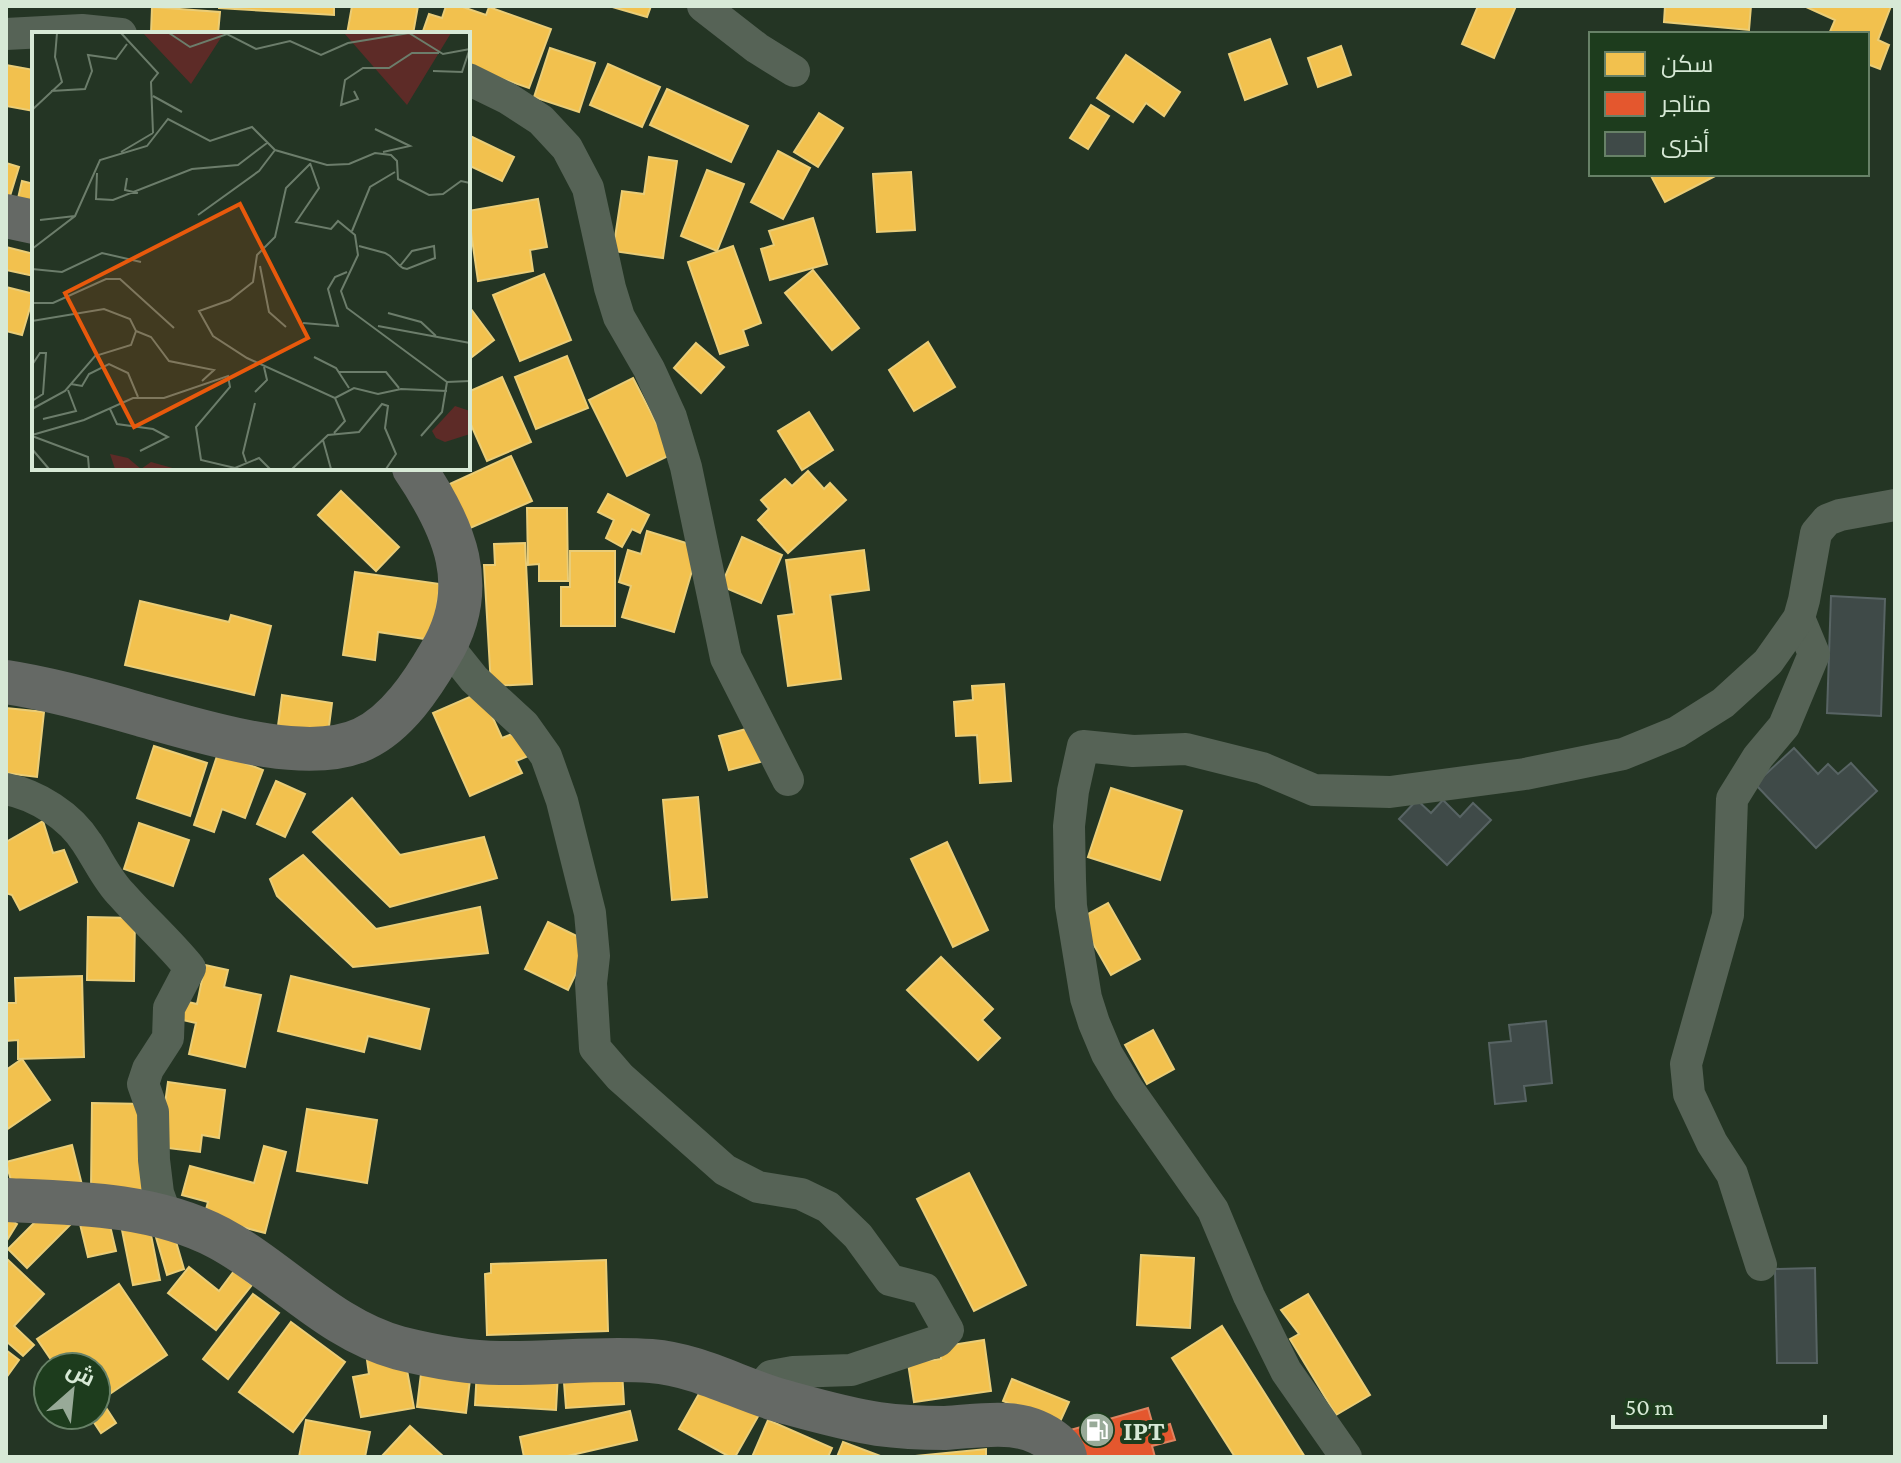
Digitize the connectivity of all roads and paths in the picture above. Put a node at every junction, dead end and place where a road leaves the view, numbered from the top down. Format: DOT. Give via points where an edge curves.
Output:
graph roads {
  1 [pos="703,6"];
  2 [pos="44,32"];
  3 [pos="102,32"];
  4 [pos="32,33"];
  5 [pos="6,34"];
  6 [pos="794,71"];
  7 [pos="470,80"];
  8 [pos="6,216"];
  9 [pos="32,222"];
  10 [pos="415,470"];
  11 [pos="1895,505"];
  12 [pos="1799,618"];
  13 [pos="446,644"];
  14 [pos="6,682"];
  15 [pos="788,780"];
  16 [pos="6,789"];
  17 [pos="6,1200"];
  18 [pos="167,1218"];
  19 [pos="1761,1265"];
  20 [pos="775,1399"];
  21 [pos="1065,1457"];
  22 [pos="1346,1457"];
  1 -- 6 [label="street"];
  2 -- 3 [label="street"];
  4 -- 5 [label="street"];
  7 -- 15 [label="street" via="541,120 567,148 588,188 619,317 649,369 679,442 726,658"];
  8 -- 9 [label="main road"];
  10 -- 13 [label="main road" via="441,511 461,568 460,602"];
  11 -- 12 [label="street" via="1827,520 1811,549"];
  12 -- 19 [label="street" via="1814,654 1784,726 1732,799 1728,915 1686,1064 1689,1094 1732,1174"];
  12 -- 22 [label="street" via="1745,684 1677,732 1623,754 1525,774 1390,792 1314,790 1262,768 1186,749 1083,746 1069,826 1071,906 1094,1023 1128,1089 1213,1210 1286,1371"];
  13 -- 14 [label="main road" via="399,709 364,739 339,747 291,748 210,734"];
  13 -- 20 [label="street" via="474,679 524,725 546,756 590,913 595,1048 620,1077 725,1170 758,1187 801,1194 828,1207 858,1236 890,1280 925,1289 948,1330 938,1341 851,1370 771,1376 764,1384"];
  16 -- 18 [label="street" via="59,812 85,840 121,895 190,968 169,1008 168,1038 143,1084 153,1112 158,1193"];
  17 -- 18 [label="main road" via="123,1208"];
  18 -- 20 [label="main road" via="218,1238 336,1320 396,1347 497,1364 670,1363"];
  20 -- 21 [label="main road" via="892,1426 1011,1424 1046,1435"];
}
